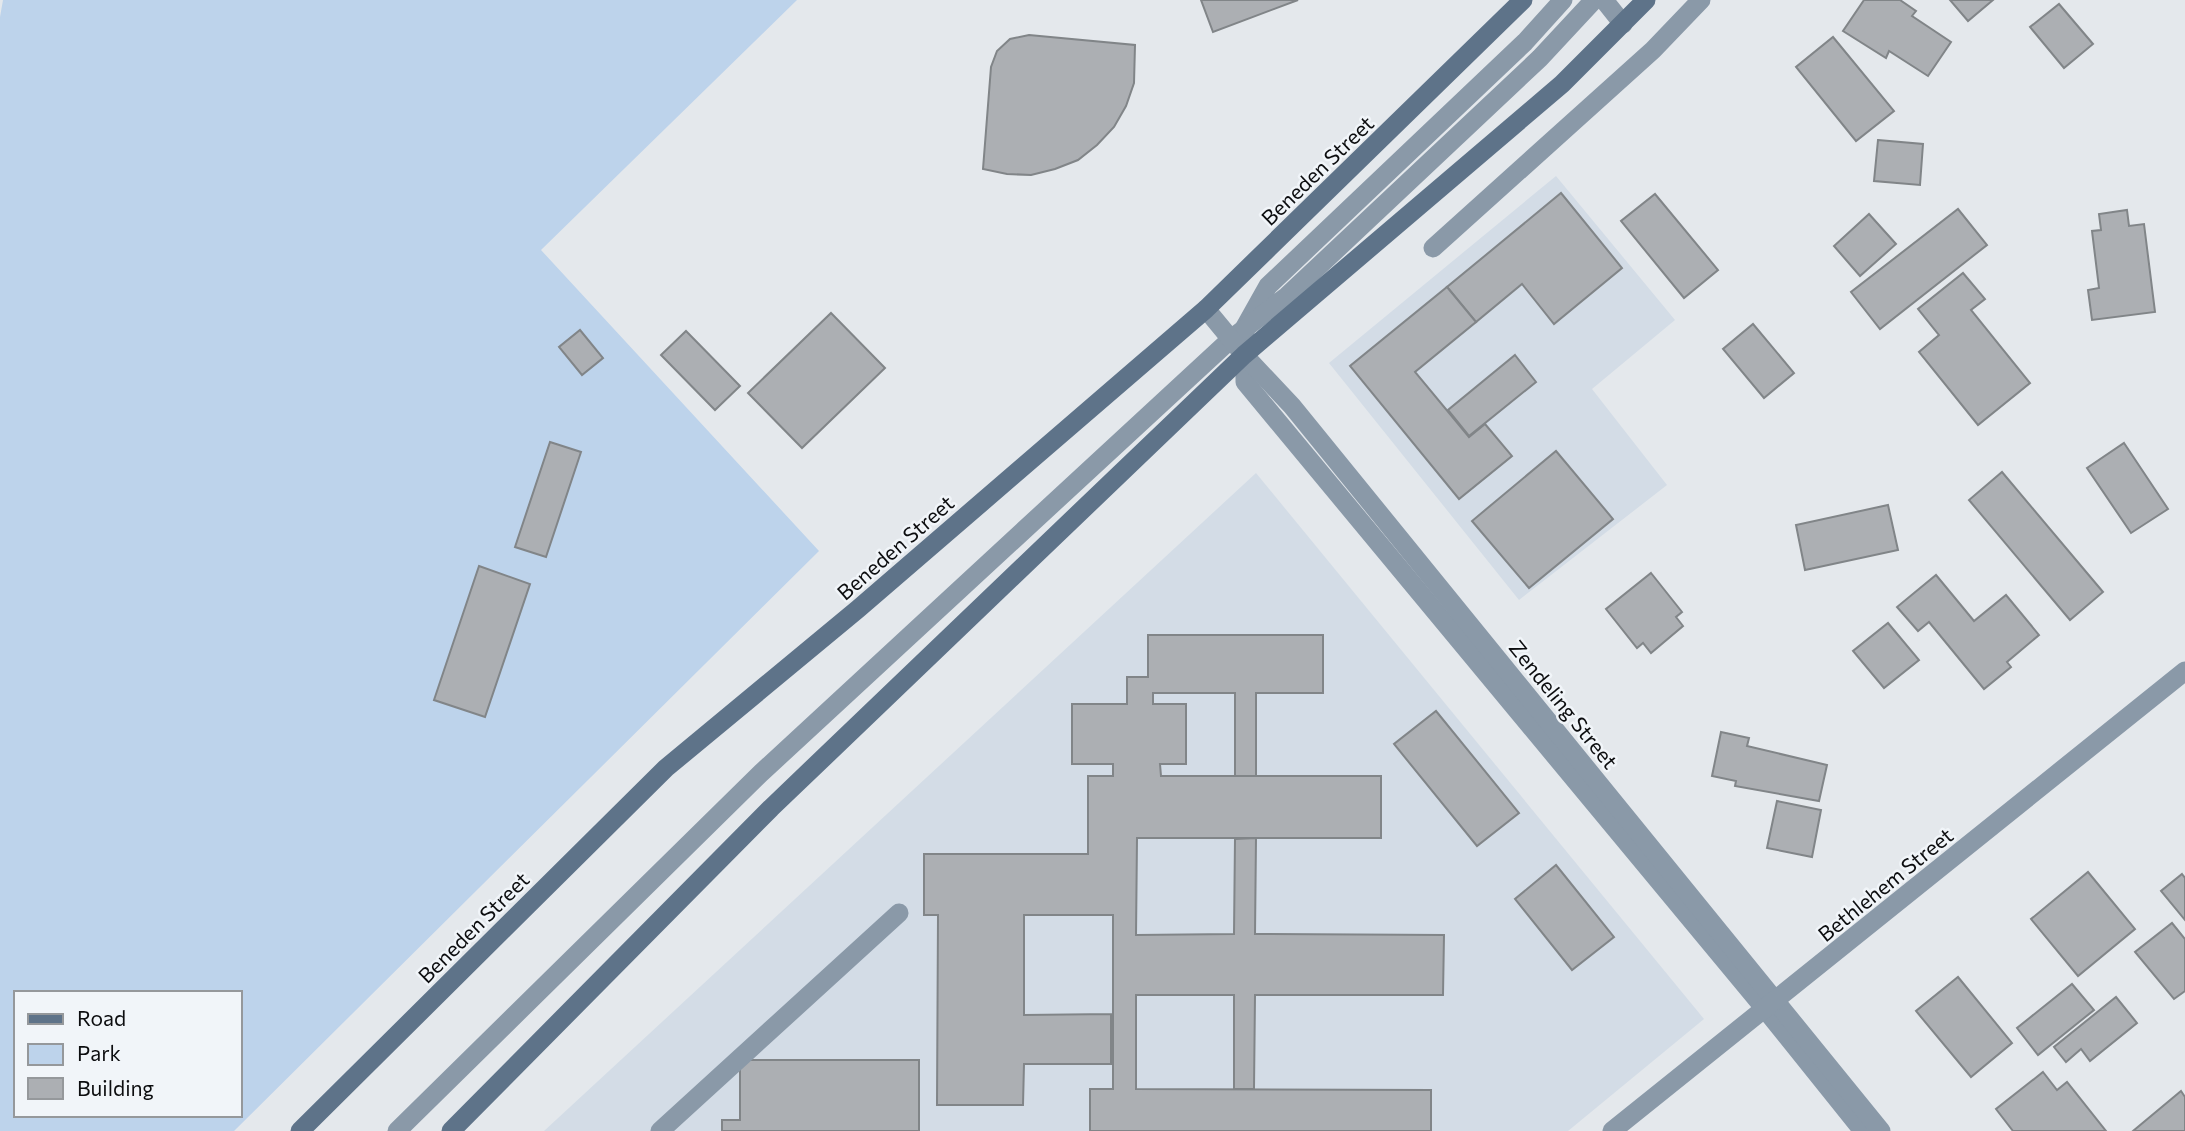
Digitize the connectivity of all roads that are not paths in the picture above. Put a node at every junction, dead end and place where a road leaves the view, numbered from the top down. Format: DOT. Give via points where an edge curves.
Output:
graph roads {
  1 [pos="1523,0"];
  2 [pos="1563,0"];
  3 [pos="1594,0"];
  4 [pos="1604,0"];
  5 [pos="1646,0"];
  6 [pos="1701,0"];
  7 [pos="1623,24"];
  8 [pos="1433,248"];
  9 [pos="1206,309"];
  10 [pos="1238,333"];
  11 [pos="1244,355"];
  12 [pos="2185,671"];
  13 [pos="899,913"];
  14 [pos="1770,1004"];
  15 [pos="300,1131"];
  16 [pos="397,1131"];
  17 [pos="451,1131"];
  18 [pos="660,1131"];
  19 [pos="1612,1131"];
  20 [pos="1863,1131"];
  21 [pos="1881,1131"];
  1 -- 9 [label="main road, Beneden Street"];
  2 -- 10 [label="street" via="1525,42 1268,286"];
  3 -- 10 [label="street" via="1539,58 1287,296"];
  4 -- 7 [label="street"];
  5 -- 7 [label="main road"];
  6 -- 8 [label="street" via="1653,50"];
  7 -- 11 [label="main road" via="1562,84"];
  9 -- 10 [label="street, Zendeling Street"];
  9 -- 15 [label="main road, Beneden Street" via="666,768"];
  10 -- 11 [label="street, Zendeling Street"];
  10 -- 16 [label="street" via="761,773"];
  11 -- 14 [label="street, Zendeling Street" via="1292,406"];
  11 -- 17 [label="main road" via="771,808"];
  12 -- 14 [label="street, Bethlehem Street"];
  13 -- 18 [label="street"];
  14 -- 19 [label="street, Bethlehem Street"];
  14 -- 20 [label="street"];
  14 -- 21 [label="street, Zendeling Street"];
}
